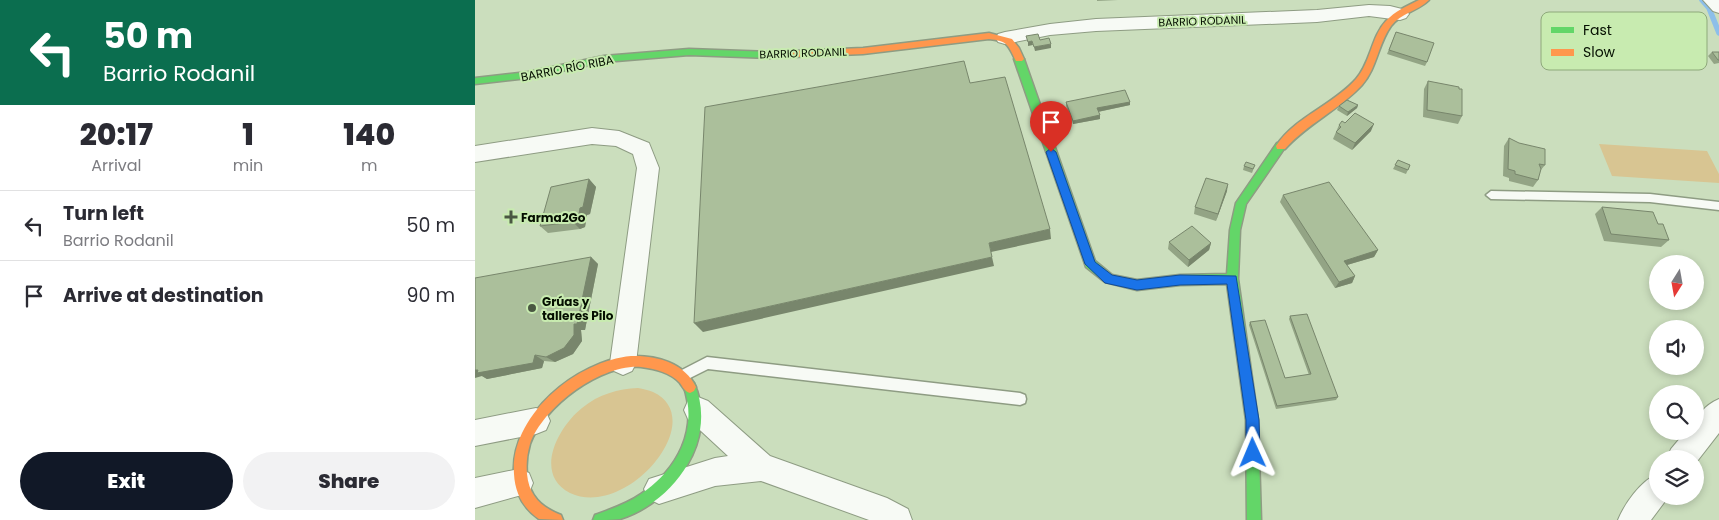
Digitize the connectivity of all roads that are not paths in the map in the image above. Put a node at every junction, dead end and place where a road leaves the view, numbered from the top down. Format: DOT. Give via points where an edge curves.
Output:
graph roads {
  1 [pos="1425,0"];
  2 [pos="1712,0"];
  3 [pos="1719,7"];
  4 [pos="1400,14"];
  5 [pos="1005,38"];
  6 [pos="689,52"];
  7 [pos="475,81"];
  8 [pos="475,154"];
  9 [pos="1491,195"];
  10 [pos="1719,206"];
  11 [pos="1232,279"];
  12 [pos="623,363"];
  13 [pos="682,376"];
  14 [pos="1020,399"];
  15 [pos="698,410"];
  16 [pos="1719,412"];
  17 [pos="536,421"];
  18 [pos="475,433"];
  19 [pos="1688,450"];
  20 [pos="761,466"];
  21 [pos="519,483"];
  22 [pos="659,488"];
  23 [pos="475,493"];
  24 [pos="1649,499"];
  25 [pos="557,520"];
  26 [pos="600,520"];
  27 [pos="897,520"];
  28 [pos="1254,520"];
  29 [pos="1633,520"];
  1 -- 4 [label="street"];
  2 -- 3 [label="street"];
  4 -- 5 [label="street, BARRIO RODANIL" via="1388,10 1108,25 1031,31"];
  4 -- 11 [label="street" via="1387,25 1361,79 1347,94 1291,134 1241,203 1235,230"];
  5 -- 6 [label="street, BARRIO RODANIL" via="989,36 890,48 776,55"];
  5 -- 11 [label="street" via="1015,46 1090,264 1109,279 1137,285"];
  6 -- 7 [label="street, BARRIO RÍO RIBA" via="604,59 528,76"];
  8 -- 12 [label="street" via="592,136 619,138 642,149 648,168"];
  9 -- 10 [label="lane" via="1650,198"];
  11 -- 28 [label="street" via="1252,420"];
  12 -- 13 [label="street" via="646,362 666,366"];
  12 -- 17 [label="street" via="599,370 575,383"];
  13 -- 14 [label="lane" via="707,363"];
  13 -- 15 [label="street" via="693,390"];
  15 -- 20 [label="street"];
  15 -- 22 [label="street" via="694,436 681,463"];
  16 -- 19 [label="street"];
  17 -- 18 [label="street"];
  17 -- 21 [label="street" via="519,463"];
  20 -- 22 [label="street" via="715,472"];
  20 -- 27 [label="street" via="877,508"];
  21 -- 23 [label="street"];
  21 -- 25 [label="street" via="528,503 545,517"];
  22 -- 26 [label="street" via="629,509"];
  24 -- 29 [label="street"];
}
